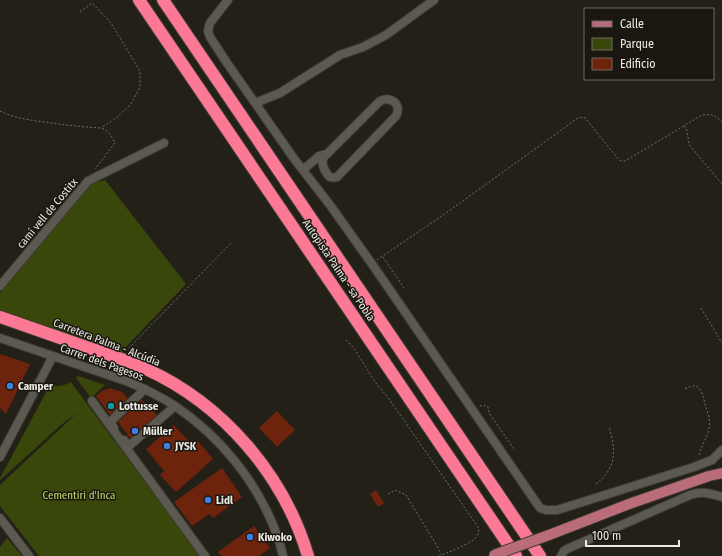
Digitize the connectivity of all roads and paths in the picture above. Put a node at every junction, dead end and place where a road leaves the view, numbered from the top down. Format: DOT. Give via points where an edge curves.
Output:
graph roads {
  1 [pos="139,0"];
  2 [pos="163,0"];
  3 [pos="228,0"];
  4 [pos="434,0"];
  5 [pos="80,12"];
  6 [pos="255,103"];
  7 [pos="0,111"];
  8 [pos="722,122"];
  9 [pos="683,126"];
  10 [pos="101,128"];
  11 [pos="164,144"];
  12 [pos="327,154"];
  13 [pos="303,170"];
  14 [pos="88,181"];
  15 [pos="722,184"];
  16 [pos="232,242"];
  17 [pos="382,257"];
  18 [pos="372,264"];
  19 [pos="0,286"];
  20 [pos="404,288"];
  21 [pos="701,308"];
  22 [pos="0,317"];
  23 [pos="0,324"];
  24 [pos="0,338"];
  25 [pos="346,340"];
  26 [pos="722,343"];
  27 [pos="53,356"];
  28 [pos="123,359"];
  29 [pos="145,389"];
  30 [pos="685,389"];
  31 [pos="92,401"];
  32 [pos="175,406"];
  33 [pos="472,411"];
  34 [pos="609,427"];
  35 [pos="514,449"];
  36 [pos="721,451"];
  37 [pos="699,455"];
  38 [pos="0,457"];
  39 [pos="722,468"];
  40 [pos="722,472"];
  41 [pos="709,476"];
  42 [pos="596,484"];
  43 [pos="388,494"];
  44 [pos="722,497"];
  45 [pos="0,518"];
  46 [pos="441,555"];
  47 [pos="29,556"];
  48 [pos="205,556"];
  49 [pos="283,556"];
  50 [pos="300,556"];
  51 [pos="308,556"];
  52 [pos="439,556"];
  53 [pos="492,556"];
  54 [pos="516,556"];
  55 [pos="540,556"];
  56 [pos="562,556"];
  1 -- 54 [label="highway, Autopista Palma - sa Pobla"];
  2 -- 55 [label="highway, Autopista Palma - sa Pobla"];
  3 -- 6 [label="street" via="210,22 208,31"];
  4 -- 6 [label="street" via="386,35 340,55 280,94"];
  5 -- 10 [label="path" via="92,3 111,23 140,71 140,87 132,104"];
  6 -- 13 [label="street"];
  7 -- 10 [label="path" via="10,116 31,120"];
  8 -- 9 [label="path" via="707,114"];
  9 -- 15 [label="path" via="687,131 689,144"];
  9 -- 17 [label="path" via="622,161 586,118 577,118"];
  10 -- 14 [label="path" via="105,129 115,143"];
  11 -- 14 [label="street, camí vell de Costitx"];
  12 -- 12 [label="street" via="380,101 389,99 397,106 396,116 337,177 330,176 324,168 323,161"];
  12 -- 13 [label="street" via="319,156"];
  13 -- 18 [label="street"];
  14 -- 19 [label="street, camí vell de Costitx"];
  16 -- 28 [label="path" via="128,349"];
  17 -- 18 [label="path"];
  17 -- 20 [label="path"];
  18 -- 33 [label="street"];
  21 -- 26 [label="path"];
  22 -- 28 [label="highway, Carretera Palma - Alcúdia"];
  23 -- 50 [label="highway, Carretera Palma - Alcúdia" via="132,370 158,382 194,406 226,434 259,472 285,515"];
  24 -- 27 [label="street, Carrer dels Pagesos"];
  25 -- 46 [label="path" via="478,527 478,535 474,539"];
  27 -- 29 [label="street, Carrer dels Pagesos"];
  27 -- 38 [label="street"];
  28 -- 51 [label="highway, Carretera Palma - Alcúdia" via="155,373 184,391 213,411 236,435 260,461 281,493 297,525"];
  29 -- 32 [label="street, Carrer dels Pagesos"];
  29 -- 32 [label="street" via="110,422 129,446"];
  30 -- 37 [label="path" via="692,386 699,388 709,414 709,430"];
  31 -- 48 [label="street"];
  32 -- 49 [label="street, Carrer dels Pagesos" via="205,430 246,477 270,519"];
  33 -- 35 [label="path" via="482,405 487,406"];
  33 -- 36 [label="street" via="537,505 546,510 561,509 694,467 712,460"];
  34 -- 42 [label="path" via="613,443 612,464 601,481"];
  39 -- 41 [label="main road"];
  40 -- 41 [label="main road"];
  41 -- 53 [label="main road, bridge"];
  43 -- 46 [label="path" via="395,490 406,495"];
  44 -- 56 [label="street" via="703,492 690,495 567,549"];
  45 -- 47 [label="street"];
  46 -- 52 [label="path"];
}
